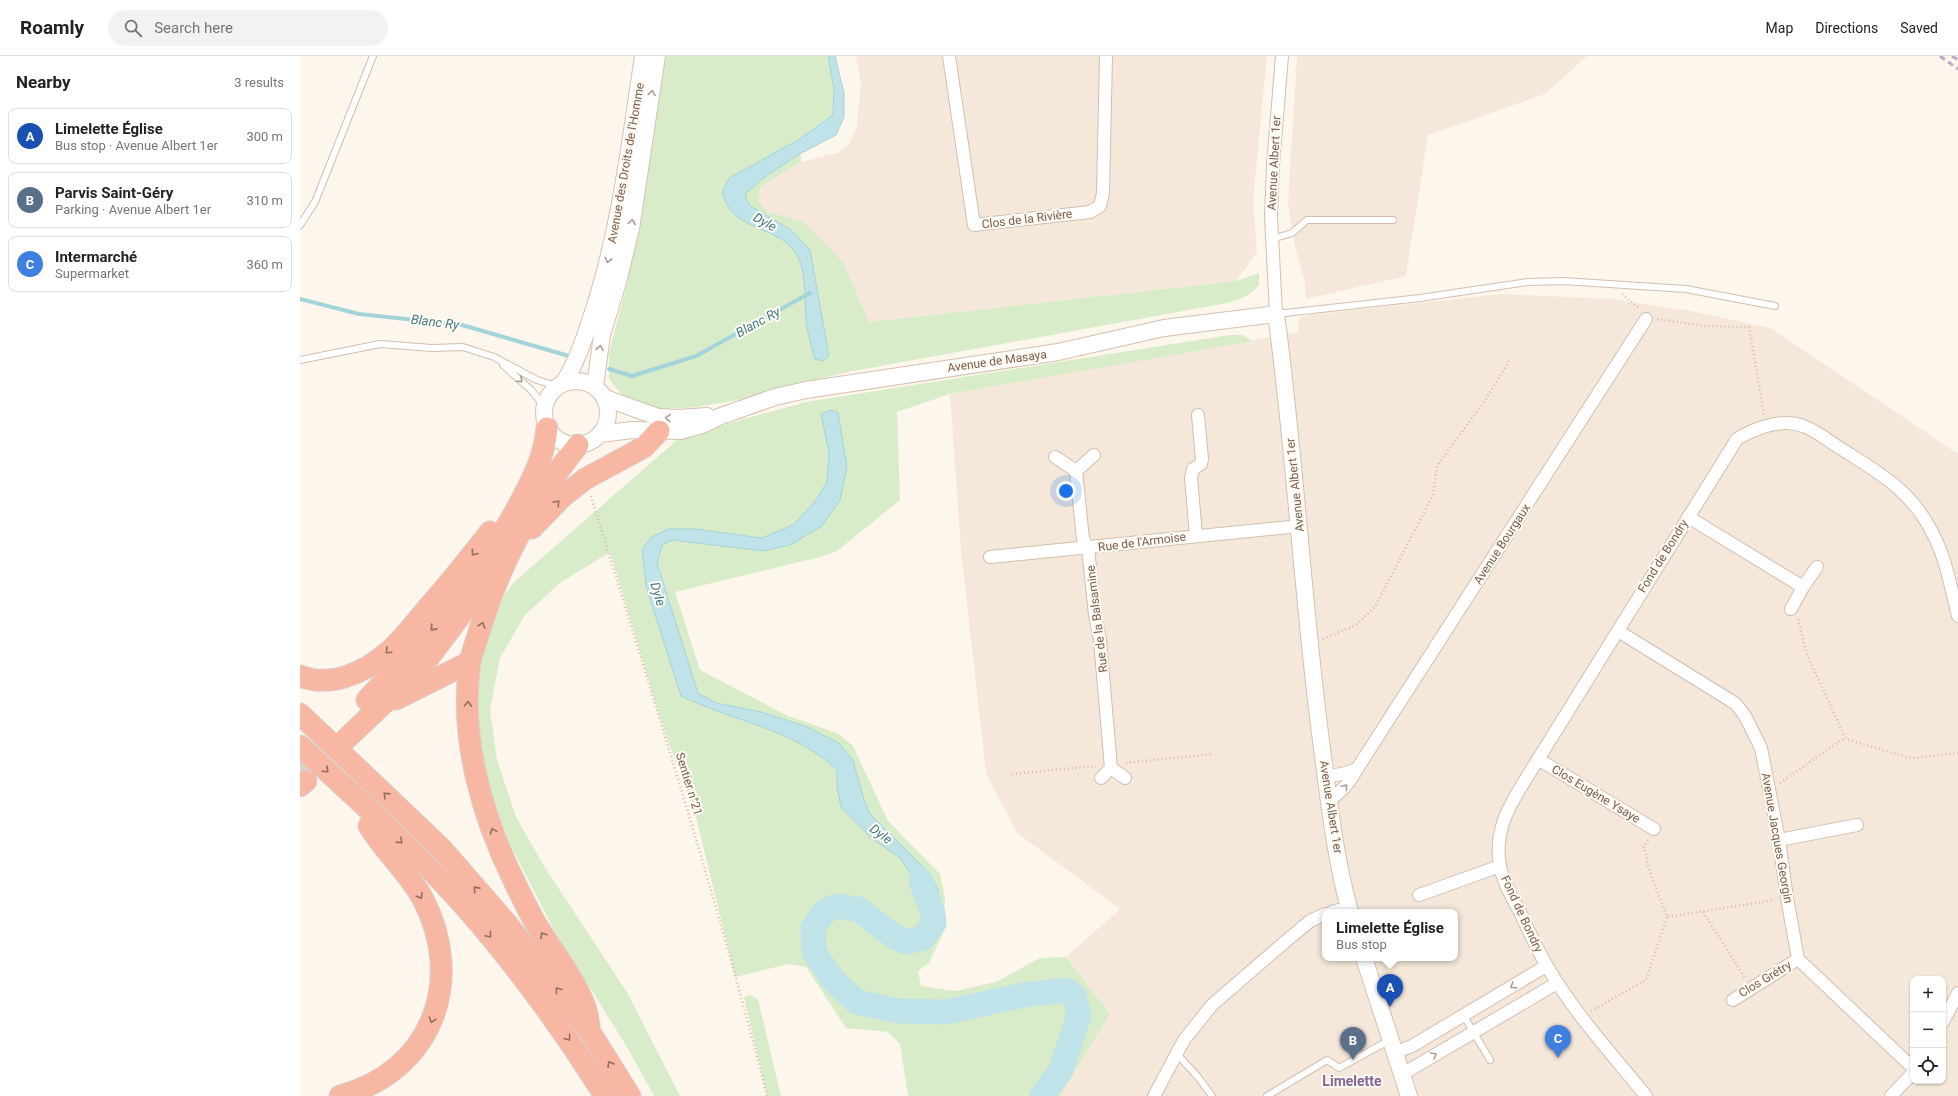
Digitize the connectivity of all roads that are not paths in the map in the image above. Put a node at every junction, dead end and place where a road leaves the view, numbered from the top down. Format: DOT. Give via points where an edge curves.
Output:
graph roads {
  1 [pos="373,56"];
  2 [pos="643,56"];
  3 [pos="657,56"];
  4 [pos="949,56"];
  5 [pos="1106,56"];
  6 [pos="1282,56"];
  7 [pos="1393,220"];
  8 [pos="300,224"];
  9 [pos="1272,239"];
  10 [pos="1775,306"];
  11 [pos="1276,314"];
  12 [pos="1646,319"];
  13 [pos="494,357"];
  14 [pos="300,360"];
  15 [pos="560,384"];
  16 [pos="595,386"];
  17 [pos="605,398"];
  18 [pos="544,406"];
  19 [pos="1198,415"];
  20 [pos="720,416"];
  21 [pos="546,428"];
  22 [pos="659,430"];
  23 [pos="600,434"];
  24 [pos="578,445"];
  25 [pos="1094,455"];
  26 [pos="1055,457"];
  27 [pos="1076,471"];
  28 [pos="519,505"];
  29 [pos="1688,517"];
  30 [pos="1300,526"];
  31 [pos="1196,535"];
  32 [pos="518,539"];
  33 [pos="1088,548"];
  34 [pos="990,557"];
  35 [pos="1817,567"];
  36 [pos="1803,588"];
  37 [pos="1791,609"];
  38 [pos="1958,616"];
  39 [pos="1618,631"];
  40 [pos="470,662"];
  41 [pos="300,676"];
  42 [pos="376,709"];
  43 [pos="300,714"];
  44 [pos="300,746"];
  45 [pos="1538,759"];
  46 [pos="1111,768"];
  47 [pos="1357,769"];
  48 [pos="1326,777"];
  49 [pos="1100,778"];
  50 [pos="1125,778"];
  51 [pos="352,794"];
  52 [pos="1328,801"];
  53 [pos="1857,825"];
  54 [pos="1654,829"];
  55 [pos="1779,840"];
  56 [pos="1500,866"];
  57 [pos="1419,895"];
  58 [pos="1350,909"];
  59 [pos="1322,915"];
  60 [pos="1798,959"];
  61 [pos="1365,961"];
  62 [pos="1546,966"];
  63 [pos="1557,983"];
  64 [pos="1958,993"];
  65 [pos="1733,1000"];
  66 [pos="1464,1016"];
  67 [pos="1946,1016"];
  68 [pos="1474,1031"];
  69 [pos="590,1032"];
  70 [pos="1392,1046"];
  71 [pos="1176,1053"];
  72 [pos="1490,1060"];
  73 [pos="1910,1065"];
  74 [pos="1401,1075"];
  75 [pos="1910,1076"];
  76 [pos="340,1096"];
  77 [pos="605,1096"];
  78 [pos="630,1096"];
  79 [pos="1154,1096"];
  80 [pos="1212,1096"];
  81 [pos="1267,1096"];
  82 [pos="1408,1096"];
  83 [pos="1646,1096"];
  84 [pos="1891,1096"];
  1 -- 8 [label="lane" via="315,202"];
  2 -- 15 [label="main road, Avenue des Droits de l'Homme, one-way" via="617,226 603,280 574,366"];
  16 -- 3 [label="main road, Avenue des Droits de l'Homme, one-way" via="602,335 631,229"];
  4 -- 5 [label="street, Clos de la Rivière" via="974,225 1090,212 1100,206"];
  6 -- 9 [label="street, Avenue Albert 1er" via="1272,165"];
  7 -- 9 [label="lane" via="1307,220 1292,233"];
  9 -- 11 [label="street, Avenue Albert 1er"];
  10 -- 11 [label="lane" via="1686,289 1563,281 1528,282 1420,298"];
  11 -- 20 [label="main road, Avenue de Masaya" via="1164,328 1058,352 806,390"];
  11 -- 30 [label="main road, Avenue Albert 1er"];
  12 -- 47 [label="street, Avenue Bourgaux"];
  13 -- 14 [label="lane" via="463,347 432,348 380,344"];
  13 -- 15 [label="lane" via="537,380"];
  13 -- 18 [label="lane, one-way" via="531,390"];
  15 -- 16 [label="main road" via="575,380"];
  15 -- 18 [label="main road" via="548,394"];
  16 -- 17 [label="main road"];
  20 -- 17 [label="main road, Avenue de Masaya, one-way" via="658,417"];
  17 -- 23 [label="main road" via="608,417"];
  18 -- 21 [label="main road"];
  19 -- 31 [label="street, Rue de l'Armoise" via="1202,459 1201,464 1193,469 1191,478"];
  20 -- 22 [label="main road, Avenue de Masaya" via="702,425 680,431"];
  21 -- 24 [label="main road" via="554,437 566,444"];
  21 -- 28 [label="highway" via="545,446 536,473"];
  22 -- 23 [label="main road, Avenue de Masaya"];
  32 -- 22 [label="highway, one-way" via="585,480 644,447"];
  23 -- 24 [label="main road" via="590,442"];
  24 -- 32 [label="highway" via="539,501"];
  25 -- 27 [label="street"];
  26 -- 27 [label="street"];
  27 -- 33 [label="street, Rue de la Balsamine" via="1083,539"];
  28 -- 41 [label="highway, one-way" via="502,516 456,576 388,653 367,667 342,678 322,681"];
  28 -- 42 [label="highway, one-way" via="480,570 458,599 341,737"];
  29 -- 36 [label="street"];
  29 -- 38 [label="street, Fond de Bondry" via="1737,439 1767,426 1803,426 1900,488 1933,533"];
  29 -- 39 [label="street, Fond de Bondry"];
  30 -- 31 [label="street, Rue de l'Armoise"];
  30 -- 48 [label="main road, Avenue Albert 1er" via="1309,645"];
  31 -- 33 [label="street, Rue de l'Armoise"];
  40 -- 32 [label="highway, one-way" via="491,595"];
  32 -- 42 [label="highway" via="420,669"];
  33 -- 34 [label="street, Rue de l'Armoise"];
  33 -- 46 [label="street, Rue de la Balsamine" via="1100,640"];
  35 -- 36 [label="street"];
  36 -- 37 [label="street"];
  39 -- 45 [label="street, Fond de Bondry"];
  39 -- 55 [label="street, Avenue Jacques Georgin" via="1736,704 1762,748"];
  40 -- 42 [label="highway"];
  69 -- 40 [label="highway, one-way" via="585,1005 535,922 507,867 492,827 472,753 468,713"];
  69 -- 43 [label="highway, one-way" via="508,925 441,848"];
  44 -- 51 [label="highway, one-way"];
  45 -- 54 [label="street, Clos Eugène Ysaye"];
  45 -- 56 [label="street, Fond de Bondry" via="1507,811 1499,840"];
  46 -- 49 [label="street"];
  46 -- 50 [label="street"];
  47 -- 48 [label="street"];
  52 -- 47 [label="street, Avenue Bourgaux, one-way" via="1344,789"];
  48 -- 52 [label="main road, Avenue Albert 1er"];
  51 -- 76 [label="highway, one-way" via="370,828 404,869 423,900 436,931 441,961 440,998 430,1027 411,1054 387,1075 358,1091"];
  51 -- 77 [label="highway, one-way" via="425,865 490,936 571,1042"];
  52 -- 58 [label="main road, Avenue Albert 1er"];
  53 -- 55 [label="street"];
  55 -- 60 [label="street, Avenue Jacques Georgin"];
  56 -- 57 [label="street"];
  56 -- 62 [label="street, Fond de Bondry"];
  59 -- 71 [label="street" via="1310,921 1286,940 1212,1005"];
  60 -- 65 [label="street, Clos Grétry"];
  60 -- 73 [label="street"];
  61 -- 70 [label="main road"];
  62 -- 63 [label="street, Fond de Bondry"];
  62 -- 66 [label="street, Fond de Bondry, one-way"];
  63 -- 68 [label="street"];
  63 -- 83 [label="street, Fond de Bondry"];
  64 -- 67 [label="street"];
  66 -- 68 [label="lane"];
  66 -- 70 [label="street, Fond de Bondry" via="1412,1046"];
  68 -- 72 [label="lane"];
  74 -- 68 [label="street, one-way"];
  78 -- 69 [label="highway, one-way"];
  70 -- 74 [label="main road"];
  70 -- 81 [label="lane" via="1339,1068 1327,1060"];
  71 -- 79 [label="street"];
  71 -- 80 [label="lane" via="1198,1076"];
  74 -- 82 [label="main road"];
  75 -- 84 [label="street"];
}
